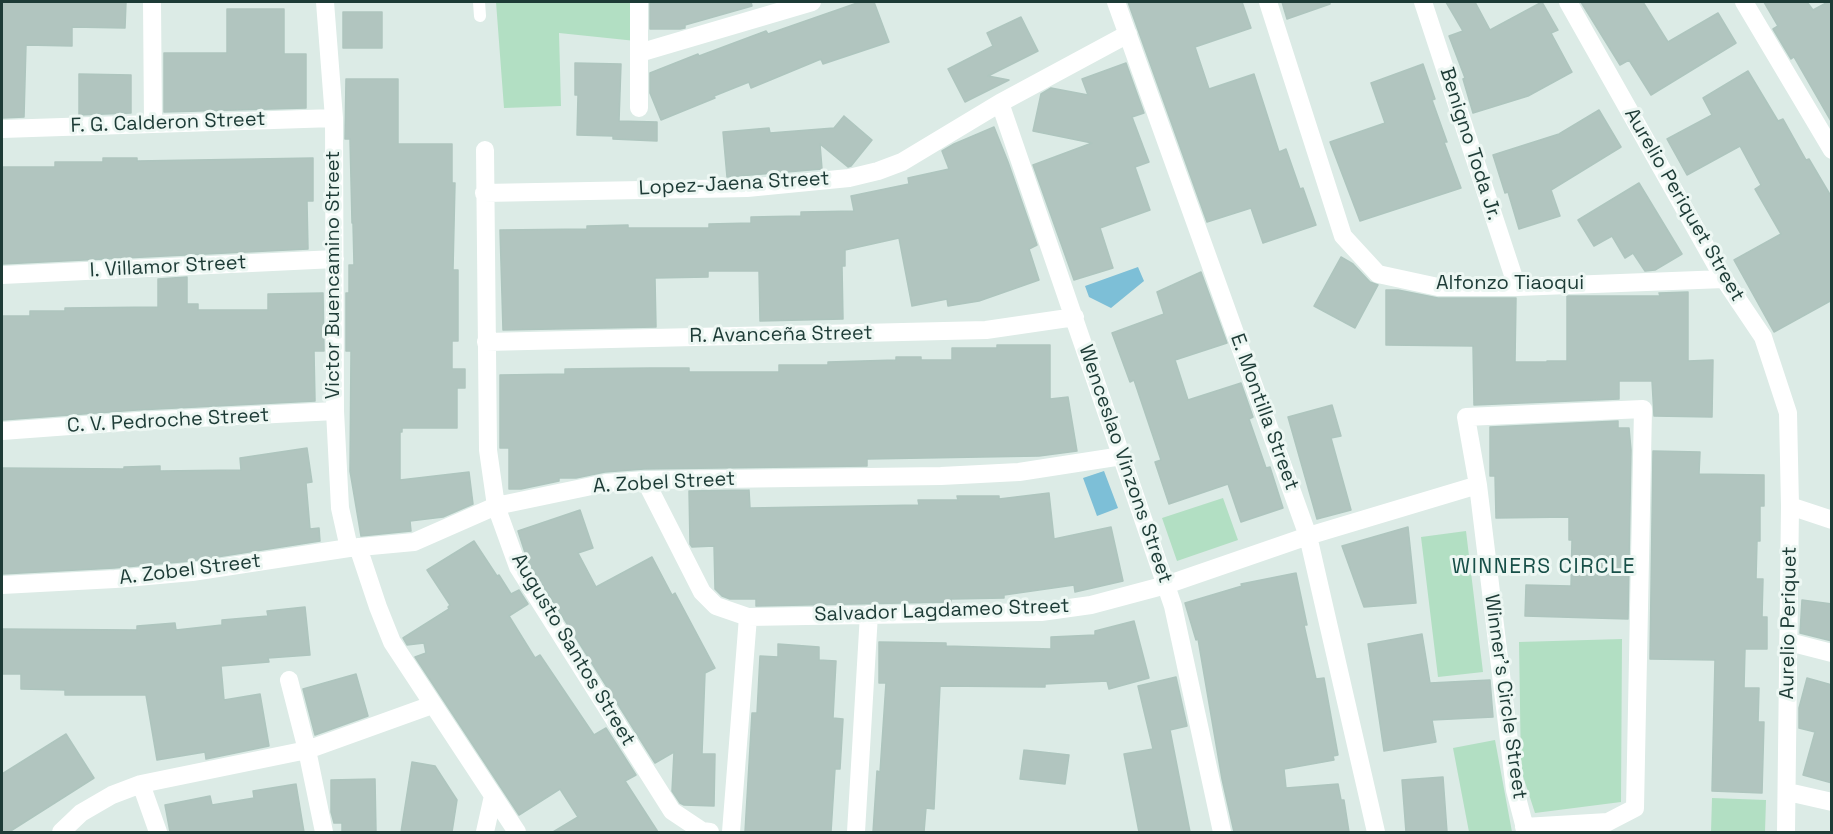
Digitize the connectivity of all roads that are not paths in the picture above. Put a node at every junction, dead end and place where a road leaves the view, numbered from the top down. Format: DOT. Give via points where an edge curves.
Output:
graph roads {
  1 [pos="152,2"];
  2 [pos="325,2"];
  3 [pos="479,2"];
  4 [pos="639,2"];
  5 [pos="812,2"];
  6 [pos="1116,2"];
  7 [pos="1268,2"];
  8 [pos="1423,2"];
  9 [pos="1568,2"];
  10 [pos="1744,2"];
  11 [pos="480,16"];
  12 [pos="1128,34"];
  13 [pos="639,53"];
  14 [pos="1000,103"];
  15 [pos="639,108"];
  16 [pos="334,118"];
  17 [pos="153,123"];
  18 [pos="2,129"];
  19 [pos="485,150"];
  20 [pos="1832,150"];
  21 [pos="484,193"];
  22 [pos="335,259"];
  23 [pos="2,275"];
  24 [pos="1724,279"];
  25 [pos="1517,286"];
  26 [pos="1075,317"];
  27 [pos="486,342"];
  28 [pos="335,411"];
  29 [pos="1788,413"];
  30 [pos="2,432"];
  31 [pos="1122,456"];
  32 [pos="645,480"];
  33 [pos="1478,485"];
  34 [pos="496,506"];
  35 [pos="1791,506"];
  36 [pos="1832,520"];
  37 [pos="1308,536"];
  38 [pos="354,548"];
  39 [pos="2,585"];
  40 [pos="1166,585"];
  41 [pos="869,614"];
  42 [pos="748,616"];
  43 [pos="1789,642"];
  44 [pos="1832,653"];
  45 [pos="289,680"];
  46 [pos="432,705"];
  47 [pos="307,750"];
  48 [pos="141,784"];
  49 [pos="1788,792"];
  50 [pos="493,795"];
  51 [pos="1832,802"];
  52 [pos="1525,830"];
  53 [pos="61,832"];
  54 [pos="158,832"];
  55 [pos="324,832"];
  56 [pos="485,832"];
  57 [pos="517,832"];
  58 [pos="710,832"];
  59 [pos="731,832"];
  60 [pos="856,832"];
  61 [pos="1222,832"];
  62 [pos="1376,832"];
  63 [pos="1786,832"];
  1 -- 17 [label="street"];
  2 -- 16 [label="street, Victor Buencamino Street"];
  3 -- 11 [label="lane"];
  4 -- 13 [label="street"];
  5 -- 13 [label="street"];
  6 -- 12 [label="street, E. Montilla Street"];
  7 -- 25 [label="street, Alfonzo Tiaoqui" via="1343,236 1378,274 1437,287"];
  8 -- 25 [label="street, Benigno Toda Jr."];
  9 -- 24 [label="street, Aurelio Periquet Street"];
  10 -- 20 [label="street"];
  12 -- 14 [label="street, Lopez-Jaena Street"];
  12 -- 37 [label="street, E. Montilla Street"];
  13 -- 15 [label="street"];
  14 -- 21 [label="street, Lopez-Jaena Street" via="902,162 849,178 747,188"];
  14 -- 26 [label="street, Wenceslao Vinzons Street"];
  16 -- 17 [label="street, F. G. Calderon Street"];
  16 -- 22 [label="street, Victor Buencamino Street"];
  17 -- 18 [label="street, F. G. Calderon Street"];
  19 -- 21 [label="street, Augusto Santos Street"];
  21 -- 27 [label="street, Augusto Santos Street"];
  22 -- 23 [label="street, I. Villamor Street"];
  22 -- 28 [label="street, Victor Buencamino Street"];
  24 -- 25 [label="street, Alfonzo Tiaoqui"];
  24 -- 29 [label="street, Aurelio Periquet Street" via="1763,337"];
  26 -- 27 [label="street, R. Avanceña Street" via="986,330"];
  26 -- 31 [label="street, Wenceslao Vinzons Street"];
  27 -- 34 [label="street, Augusto Santos Street" via="488,450"];
  28 -- 30 [label="street, C. V. Pedroche Street"];
  28 -- 38 [label="street, Victor Buencamino Street" via="340,508"];
  29 -- 35 [label="street, Aurelio Periquet"];
  31 -- 32 [label="street, A. Zobel Street" via="1008,473"];
  31 -- 40 [label="street, Wenceslao Vinzons Street"];
  32 -- 34 [label="street, A. Zobel Street" via="606,483"];
  32 -- 42 [label="street, Salvador Lagdameo Street" via="702,592 716,606"];
  33 -- 37 [label="street, Salvador Lagdameo Street"];
  33 -- 52 [label="street, Winner's Circle Street" via="1515,790"];
  33 -- 52 [label="street, Winner's Circle Street" via="1466,417 1643,409 1635,808 1608,822"];
  34 -- 38 [label="street, A. Zobel Street" via="414,542"];
  34 -- 58 [label="street, Augusto Santos Street" via="518,567 672,811"];
  35 -- 36 [label="street"];
  35 -- 43 [label="street, Aurelio Periquet"];
  37 -- 40 [label="street, Salvador Lagdameo Street"];
  37 -- 62 [label="street, E. Montilla Street"];
  38 -- 39 [label="street, A. Zobel Street" via="192,572"];
  38 -- 46 [label="street, Victor Buencamino Street" via="392,642"];
  40 -- 41 [label="street, Salvador Lagdameo Street" via="1090,605 1041,612"];
  40 -- 61 [label="street, Wenceslao Vinzons Street"];
  41 -- 42 [label="street, Salvador Lagdameo Street"];
  41 -- 60 [label="street"];
  42 -- 59 [label="street"];
  43 -- 44 [label="street"];
  43 -- 49 [label="street, Aurelio Periquet"];
  45 -- 47 [label="street"];
  46 -- 47 [label="street"];
  46 -- 50 [label="street, Victor Buencamino Street"];
  47 -- 48 [label="street"];
  47 -- 55 [label="street"];
  48 -- 53 [label="street" via="81,813"];
  48 -- 54 [label="street"];
  49 -- 51 [label="street"];
  49 -- 63 [label="street, Aurelio Periquet"];
  50 -- 56 [label="street"];
  50 -- 57 [label="street, Victor Buencamino Street"];
}
